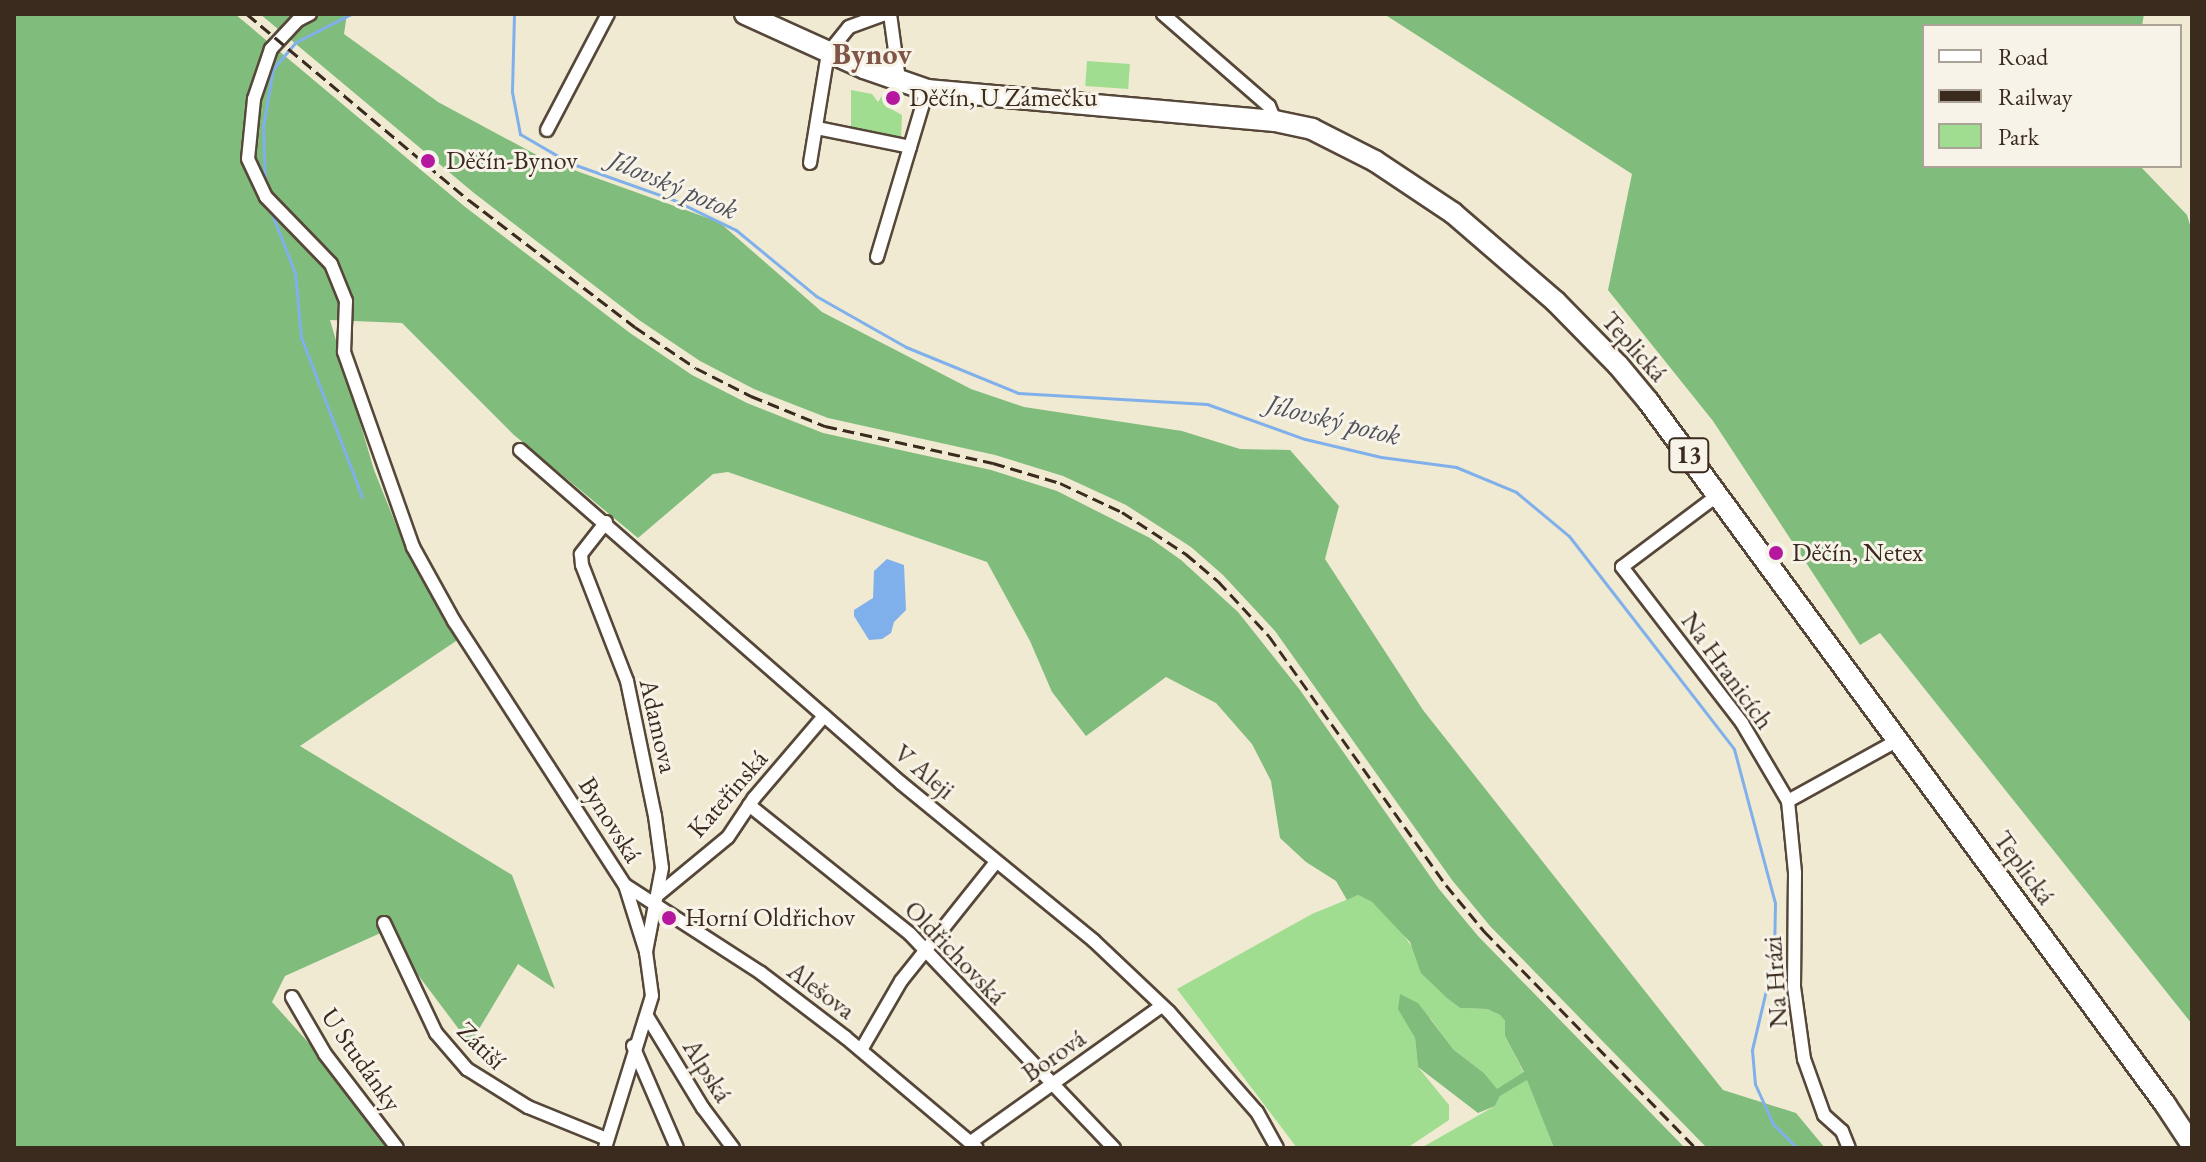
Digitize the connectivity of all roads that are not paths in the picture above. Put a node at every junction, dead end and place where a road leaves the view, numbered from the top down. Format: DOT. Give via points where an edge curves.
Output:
graph roads {
  1 [pos="608,14"];
  2 [pos="745,14"];
  3 [pos="887,14"];
  4 [pos="1163,14"];
  5 [pos="304,17"];
  6 [pos="828,53"];
  7 [pos="899,80"];
  8 [pos="927,90"];
  9 [pos="1275,121"];
  10 [pos="817,128"];
  11 [pos="547,130"];
  12 [pos="910,147"];
  13 [pos="810,163"];
  14 [pos="877,257"];
  15 [pos="520,450"];
  16 [pos="1718,495"];
  17 [pos="606,522"];
  18 [pos="824,716"];
  19 [pos="1898,740"];
  20 [pos="1788,801"];
  21 [pos="749,805"];
  22 [pos="996,862"];
  23 [pos="625,885"];
  24 [pos="658,900"];
  25 [pos="384,923"];
  26 [pos="926,950"];
  27 [pos="646,952"];
  28 [pos="292,997"];
  29 [pos="1162,1006"];
  30 [pos="647,1016"];
  31 [pos="633,1046"];
  32 [pos="861,1050"];
  33 [pos="1054,1083"];
  34 [pos="606,1144"];
  35 [pos="974,1145"];
  36 [pos="2192,1145"];
  37 [pos="397,1148"];
  38 [pos="677,1148"];
  39 [pos="733,1148"];
  40 [pos="1114,1148"];
  41 [pos="1277,1148"];
  42 [pos="1849,1148"];
  1 -- 11 [label="street"];
  2 -- 6 [label="main road, Teplická / 13"];
  3 -- 6 [label="street" via="849,27"];
  3 -- 7 [label="street"];
  4 -- 9 [label="street" via="1269,106"];
  5 -- 23 [label="street, Bynovská" via="271,49 254,99 248,159 266,197 331,264 346,301 344,352 413,547 454,621"];
  6 -- 7 [label="main road, Teplická / 13"];
  6 -- 10 [label="street"];
  7 -- 8 [label="main road, Teplická / 13"];
  8 -- 9 [label="main road, Teplická / 13"];
  8 -- 12 [label="street"];
  9 -- 16 [label="main road, Teplická / 13" via="1342,141 1485,239 1618,365"];
  10 -- 12 [label="street"];
  10 -- 13 [label="street"];
  12 -- 14 [label="street"];
  15 -- 17 [label="street, V Aleji"];
  16 -- 19 [label="main road, Teplická / 13"];
  16 -- 20 [label="street, Na Hranicích" via="1622,567 1742,723"];
  17 -- 18 [label="street, V Aleji"];
  17 -- 24 [label="street, Adamova" via="581,554 582,565 606,620 637,719 662,868"];
  18 -- 21 [label="street, Kateřinská"];
  18 -- 22 [label="street, V Aleji"];
  19 -- 20 [label="street"];
  19 -- 36 [label="main road, Teplická / 13"];
  20 -- 42 [label="street, Na Hrázi" via="1795,873 1794,987 1804,1059 1824,1115 1842,1131"];
  21 -- 24 [label="street, Kateřinská" via="728,837"];
  21 -- 26 [label="street, Oldřichovská"];
  22 -- 26 [label="street"];
  22 -- 29 [label="street, V Aleji" via="1094,941"];
  23 -- 24 [label="street, Alešova"];
  23 -- 27 [label="street, Bynovská"];
  24 -- 27 [label="street, Adamova"];
  24 -- 32 [label="street, Alešova"];
  25 -- 34 [label="street, Zátiší" via="436,1033 467,1069 528,1107"];
  26 -- 32 [label="street" via="901,981"];
  26 -- 33 [label="street, Oldřichovská"];
  27 -- 30 [label="street, Bynovská" via="652,996"];
  28 -- 37 [label="street, U Studánky" via="325,1054"];
  29 -- 33 [label="street, Borová"];
  29 -- 41 [label="street, V Aleji" via="1257,1112"];
  30 -- 31 [label="street, Bynovská"];
  30 -- 39 [label="street, Alpská"];
  31 -- 34 [label="street, Bynovská"];
  31 -- 38 [label="street"];
  32 -- 35 [label="street, Alešova"];
  33 -- 35 [label="street, Borová"];
  33 -- 40 [label="street, Oldřichovská"];
}
